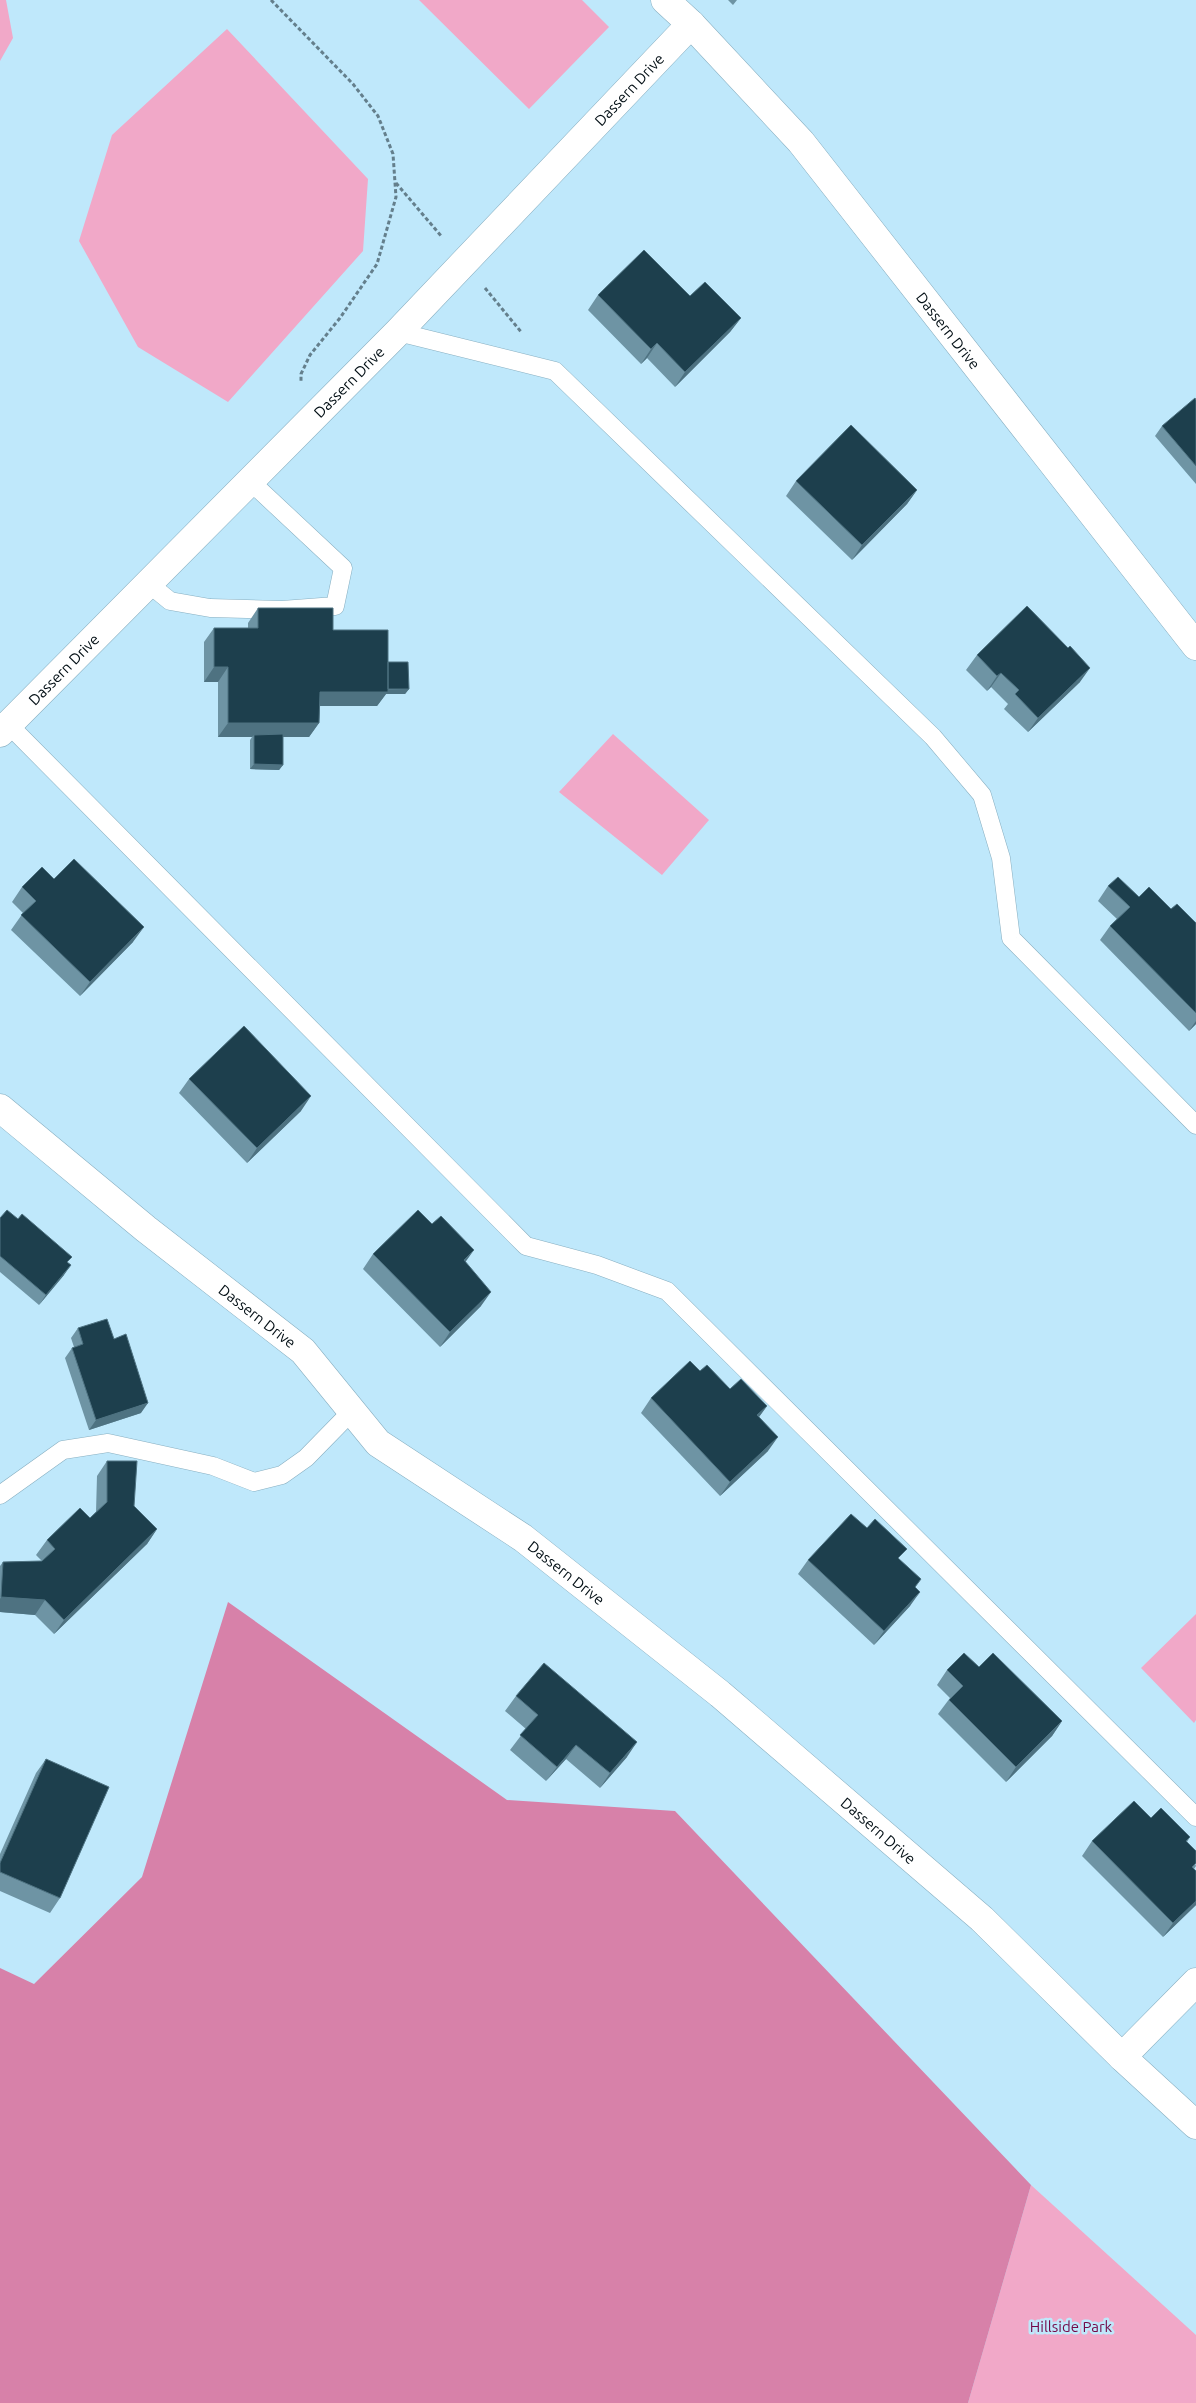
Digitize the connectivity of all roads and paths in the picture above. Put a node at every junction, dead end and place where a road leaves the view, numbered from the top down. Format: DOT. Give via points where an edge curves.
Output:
graph roads {
  1 [pos="272,0"];
  2 [pos="665,0"];
  3 [pos="691,24"];
  4 [pos="398,332"];
  5 [pos="310,420"];
  6 [pos="250,481"];
  7 [pos="148,583"];
  8 [pos="1196,646"];
  9 [pos="4,729"];
  10 [pos="0,1108"];
  11 [pos="1196,1125"];
  12 [pos="352,1411"];
  13 [pos="0,1495"];
  14 [pos="1196,1817"];
  15 [pos="1196,1982"];
  16 [pos="1122,2057"];
  17 [pos="1196,2125"];
  1 -- 5 [label="path" via="368,103 378,116 393,154 396,197 377,264 310,355 301,374 299,407"];
  2 -- 3 [label="street, Dassern Drive"];
  3 -- 4 [label="street, Dassern Drive"];
  3 -- 8 [label="street, Dassern Drive" via="801,142"];
  4 -- 5 [label="street, Dassern Drive"];
  4 -- 11 [label="lane" via="555,371 933,737 982,795 1001,858 1011,938"];
  5 -- 6 [label="street, Dassern Drive"];
  6 -- 7 [label="street, Dassern Drive"];
  6 -- 7 [label="lane" via="344,568 335,606 282,610 210,608 170,601"];
  7 -- 9 [label="street, Dassern Drive"];
  9 -- 14 [label="lane" via="526,1246 597,1265 667,1291"];
  10 -- 12 [label="street, Dassern Drive" via="146,1229 303,1351"];
  12 -- 13 [label="lane" via="306,1458 282,1475 254,1482 213,1466 108,1443 63,1450"];
  12 -- 16 [label="street, Dassern Drive" via="378,1443 524,1538 720,1694 982,1919"];
  15 -- 16 [label="street"];
  16 -- 17 [label="street, Dassern Drive"];
}
